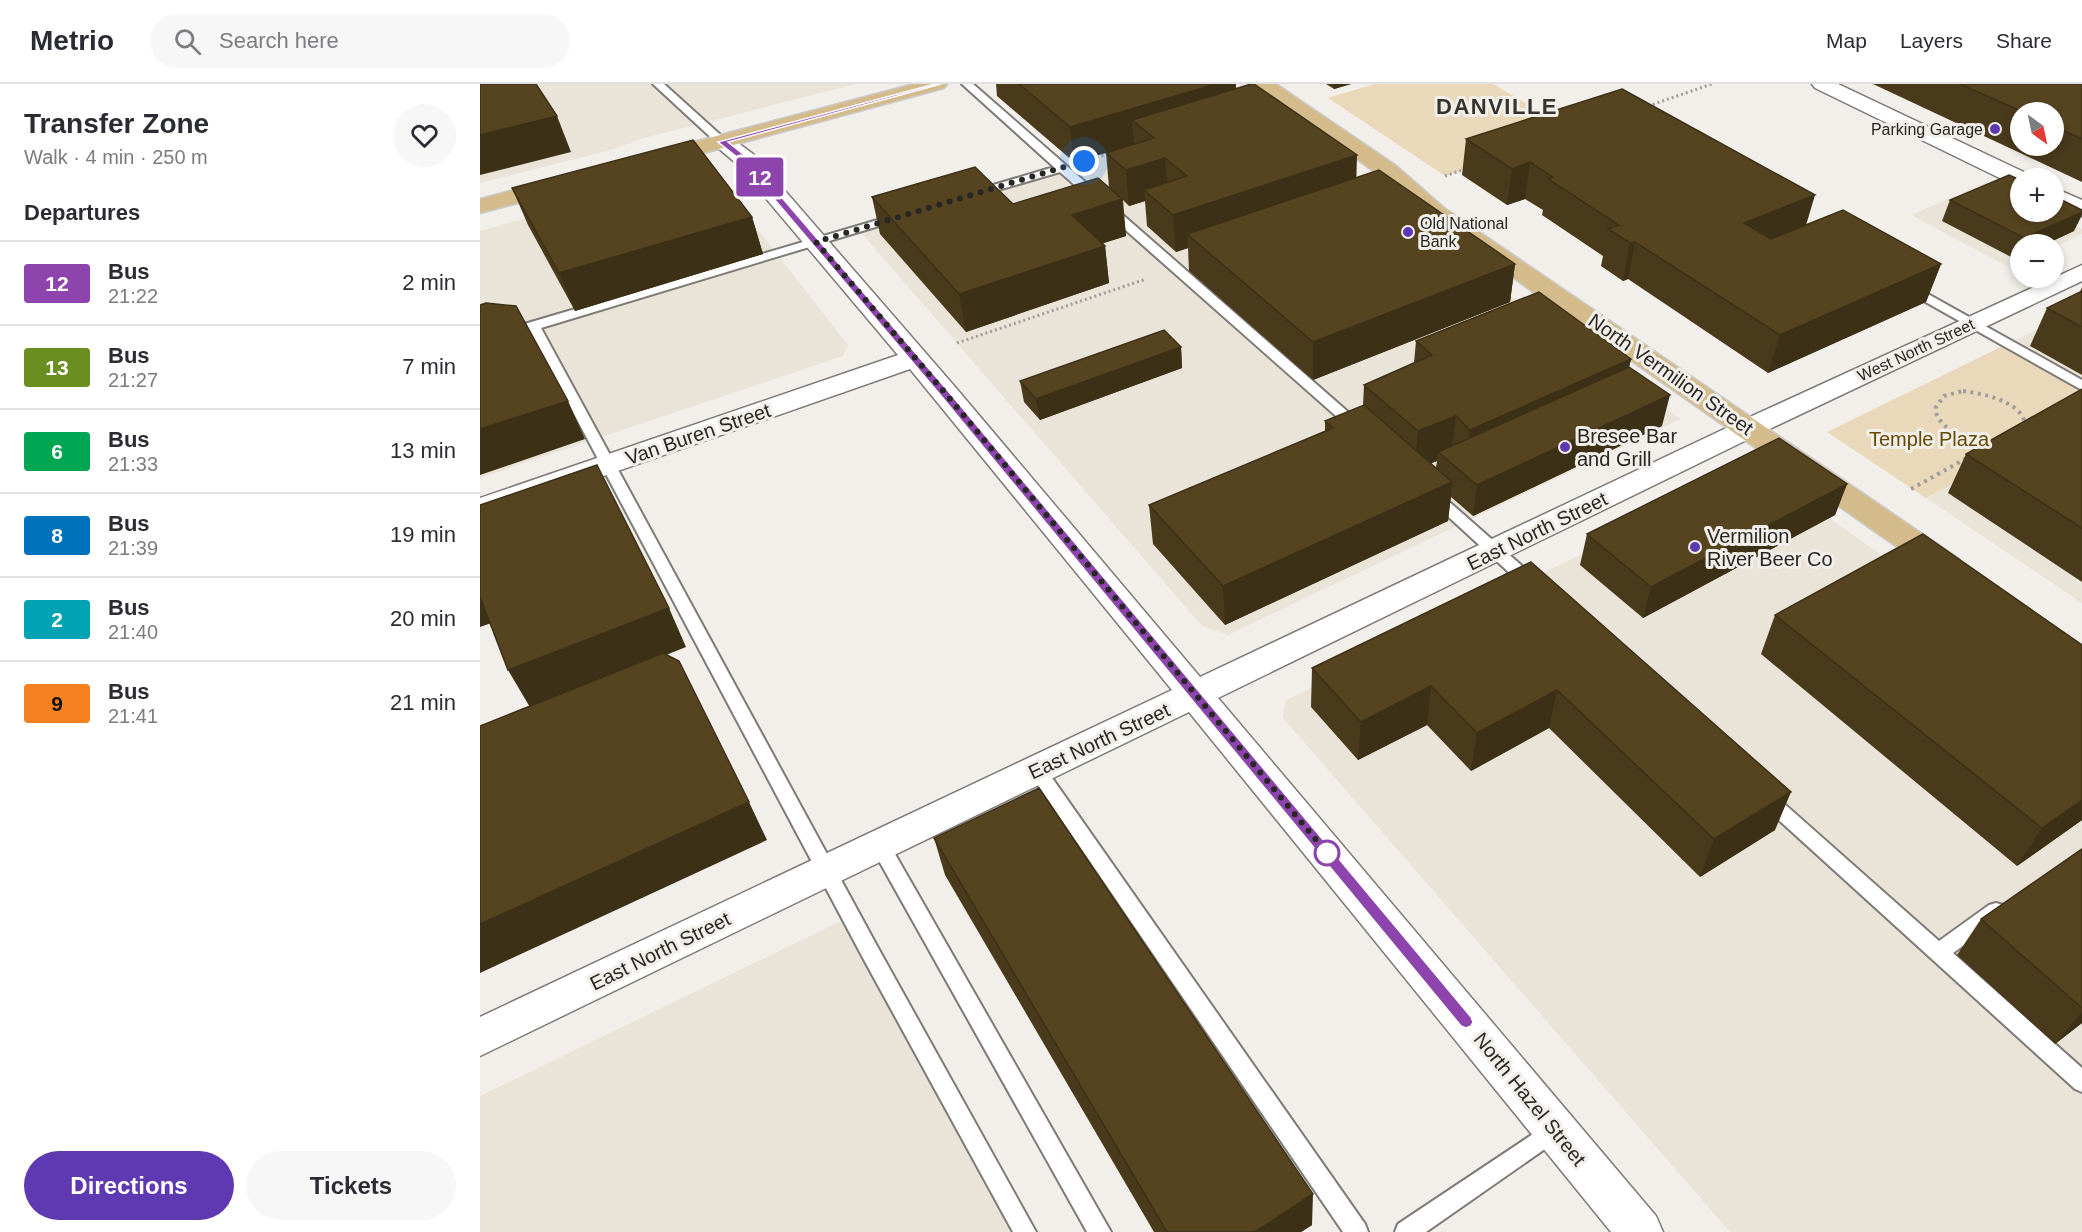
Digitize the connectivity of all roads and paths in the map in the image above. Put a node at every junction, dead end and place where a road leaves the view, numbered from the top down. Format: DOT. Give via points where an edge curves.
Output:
graph roads {
  1 [pos="658,84"];
  2 [pos="937,84"];
  3 [pos="967,84"];
  4 [pos="1263,84"];
  5 [pos="1712,84"];
  6 [pos="1822,84"];
  7 [pos="1646,107"];
  8 [pos="722,142"];
  9 [pos="1119,151"];
  10 [pos="635,165"];
  11 [pos="1062,168"];
  12 [pos="1467,169"];
  13 [pos="2010,174"];
  14 [pos="1445,176"];
  15 [pos="577,180"];
  16 [pos="960,198"];
  17 [pos="2064,200"];
  18 [pos="480,206"];
  19 [pos="2082,209"];
  20 [pos="915,212"];
  21 [pos="816,242"];
  22 [pos="2082,272"];
  23 [pos="1899,282"];
  24 [pos="1972,324"];
  25 [pos="534,326"];
  26 [pos="512,332"];
  27 [pos="915,358"];
  28 [pos="2082,386"];
  29 [pos="1749,428"];
  30 [pos="1368,438"];
  31 [pos="1974,441"];
  32 [pos="1976,446"];
  33 [pos="1969,457"];
  34 [pos="610,464"];
  35 [pos="1421,484"];
  36 [pos="1911,489"];
  37 [pos="480,509"];
  38 [pos="1496,551"];
  39 [pos="1967,580"];
  40 [pos="1546,596"];
  41 [pos="1196,695"];
  42 [pos="1037,770"];
  43 [pos="1754,788"];
  44 [pos="880,845"];
  45 [pos="828,870"];
  46 [pos="2015,897"];
  47 [pos="1938,953"];
  48 [pos="480,1037"];
  49 [pos="2082,1082"];
  50 [pos="1555,1130"];
  51 [pos="1025,1232"];
  52 [pos="1100,1232"];
  53 [pos="1357,1232"];
  54 [pos="1406,1232"];
  55 [pos="1640,1232"];
  1 -- 8 [label="lane"];
  2 -- 8 [label="main road"];
  3 -- 11 [label="lane"];
  4 -- 29 [label="main road, North Vermilion Street" via="1388,170 1436,213"];
  5 -- 7 [label="path"];
  6 -- 13 [label="street"];
  8 -- 10 [label="main road"];
  8 -- 21 [label="street, North Hazel Street" via="745,159"];
  9 -- 11 [label="path"];
  11 -- 16 [label="lane"];
  11 -- 30 [label="lane"];
  12 -- 14 [label="path"];
  15 -- 18 [label="main road"];
  17 -- 19 [label="street"];
  20 -- 21 [label="lane"];
  21 -- 25 [label="lane"];
  21 -- 27 [label="street, North Hazel Street"];
  22 -- 24 [label="street, West North Street"];
  23 -- 24 [label="lane"];
  24 -- 28 [label="lane"];
  24 -- 29 [label="street, West North Street"];
  25 -- 26 [label="lane"];
  25 -- 34 [label="lane"];
  27 -- 34 [label="street, Van Buren Street"];
  27 -- 41 [label="street, North Hazel Street"];
  29 -- 38 [label="street, East North Street"];
  29 -- 39 [label="main road, North Vermilion Street"];
  31 -- 31 [label="path" via="2015,440 2026,426 2024,418 2005,401 1977,392 1950,393 1941,398 1935,412 1940,420"];
  31 -- 32 [label="path"];
  33 -- 36 [label="path"];
  34 -- 37 [label="street, Van Buren Street"];
  34 -- 45 [label="lane"];
  35 -- 38 [label="lane"];
  38 -- 40 [label="lane"];
  38 -- 41 [label="street, East North Street"];
  41 -- 42 [label="street, East North Street"];
  41 -- 50 [label="street, North Hazel Street"];
  42 -- 44 [label="street, East North Street"];
  42 -- 53 [label="lane"];
  43 -- 47 [label="lane"];
  44 -- 45 [label="street, East North Street"];
  44 -- 52 [label="lane"];
  45 -- 48 [label="street, East North Street"];
  45 -- 51 [label="lane"];
  46 -- 47 [label="lane"];
  47 -- 49 [label="lane"];
  50 -- 54 [label="lane"];
  50 -- 55 [label="street, North Hazel Street"];
}
